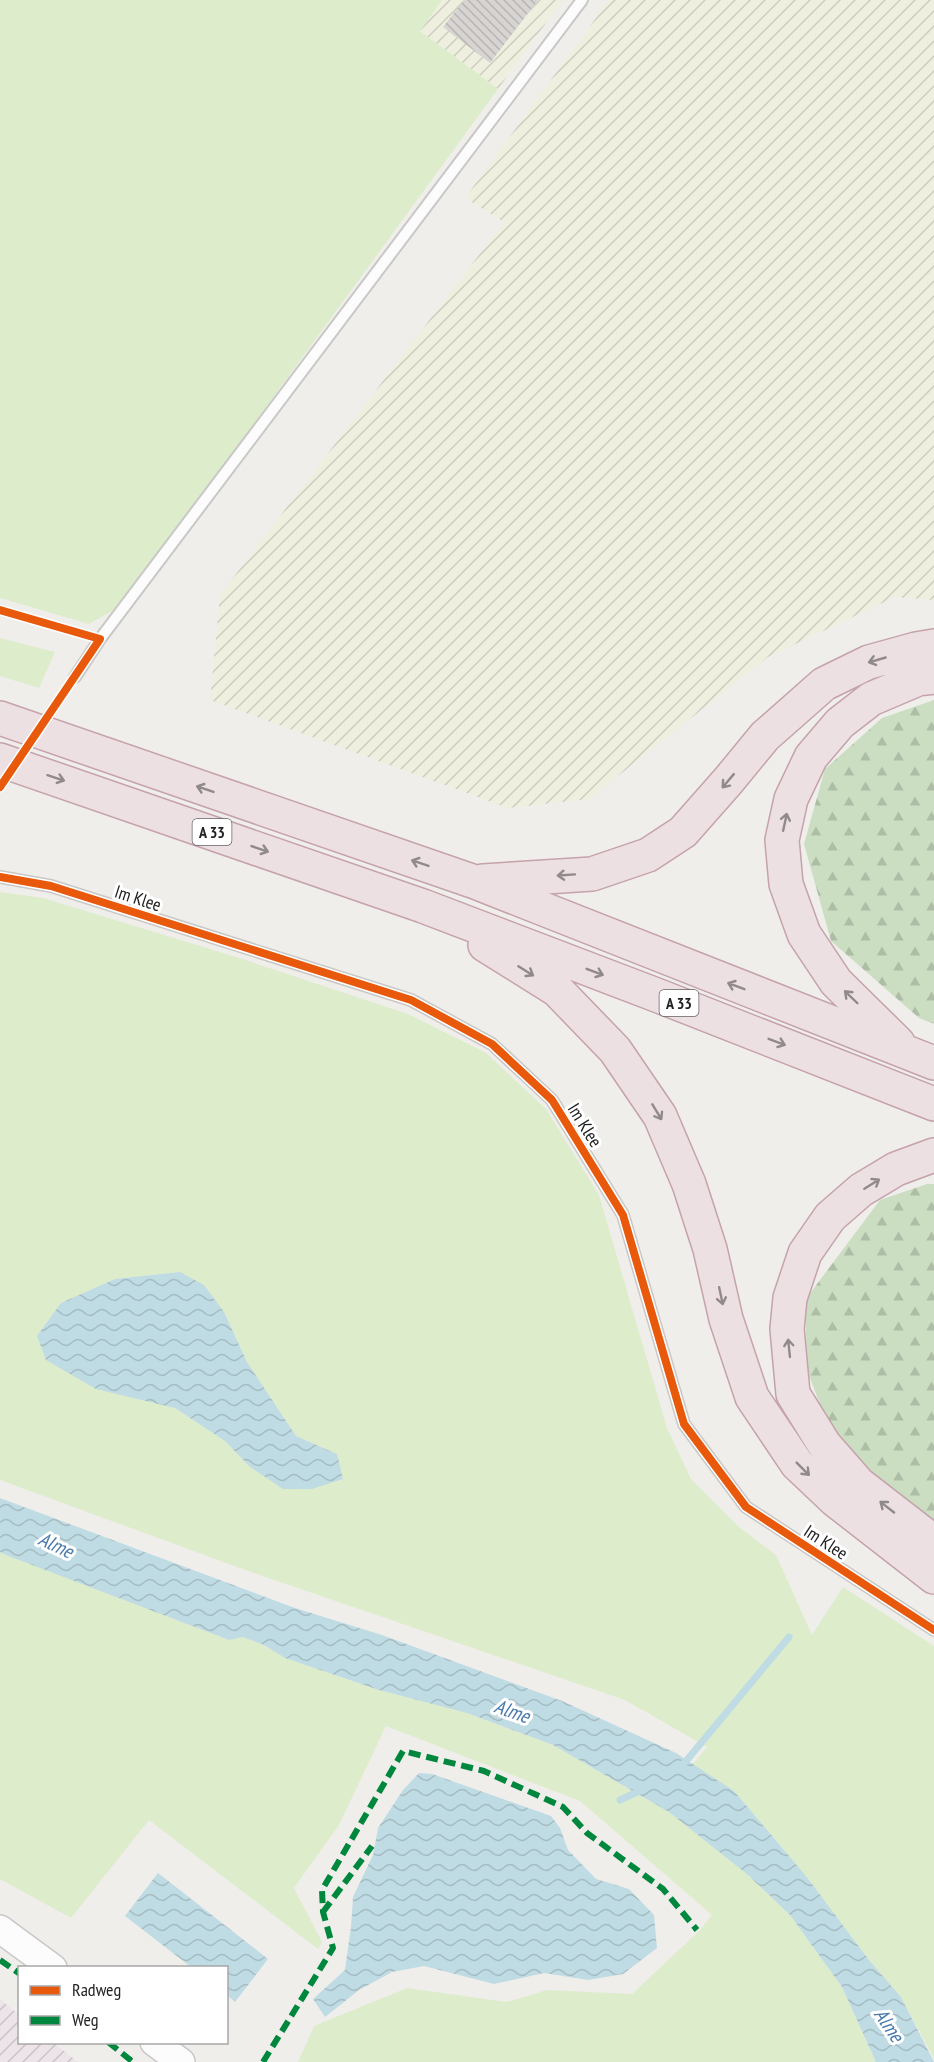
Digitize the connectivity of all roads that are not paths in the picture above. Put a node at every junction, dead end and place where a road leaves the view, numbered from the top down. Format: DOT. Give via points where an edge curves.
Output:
graph roads {
  1 [pos="582,0"];
  2 [pos="934,646"];
  3 [pos="934,676"];
  4 [pos="75,678"];
  5 [pos="0,718"];
  6 [pos="0,760"];
  7 [pos="0,877"];
  8 [pos="475,882"];
  9 [pos="423,906"];
  10 [pos="921,1058"];
  11 [pos="934,1104"];
  12 [pos="934,1155"];
  13 [pos="934,1542"];
  14 [pos="934,1576"];
  15 [pos="934,1630"];
  16 [pos="0,1929"];
  17 [pos="49,1966"];
  18 [pos="155,2044"];
  19 [pos="181,2062"];
  1 -- 4 [label="lane" via="100,639"];
  2 -- 8 [label="highway, one-way" via="868,662 824,684 765,736 683,832 648,855 592,874"];
  10 -- 3 [label="highway, one-way" via="836,982 804,934 786,884 782,840 790,799 811,757 840,723 871,699"];
  8 -- 5 [label="highway, A 33, one-way"];
  6 -- 9 [label="highway, A 33, one-way"];
  7 -- 15 [label="lane, Im Klee" via="51,886 411,1000 492,1044 552,1100 623,1215 684,1424 711,1461 746,1507"];
  10 -- 8 [label="highway, A 33, one-way"];
  9 -- 11 [label="highway, A 33, one-way"];
  9 -- 14 [label="highway, one-way" via="557,990 615,1050 660,1116 688,1184 752,1397 797,1464 836,1500"];
  13 -- 12 [label="highway, one-way" via="859,1485 825,1444 793,1394 787,1329 790,1298 805,1253 830,1217 861,1190 896,1169"];
  16 -- 17 [label="street"];
  18 -- 19 [label="street"];
}
